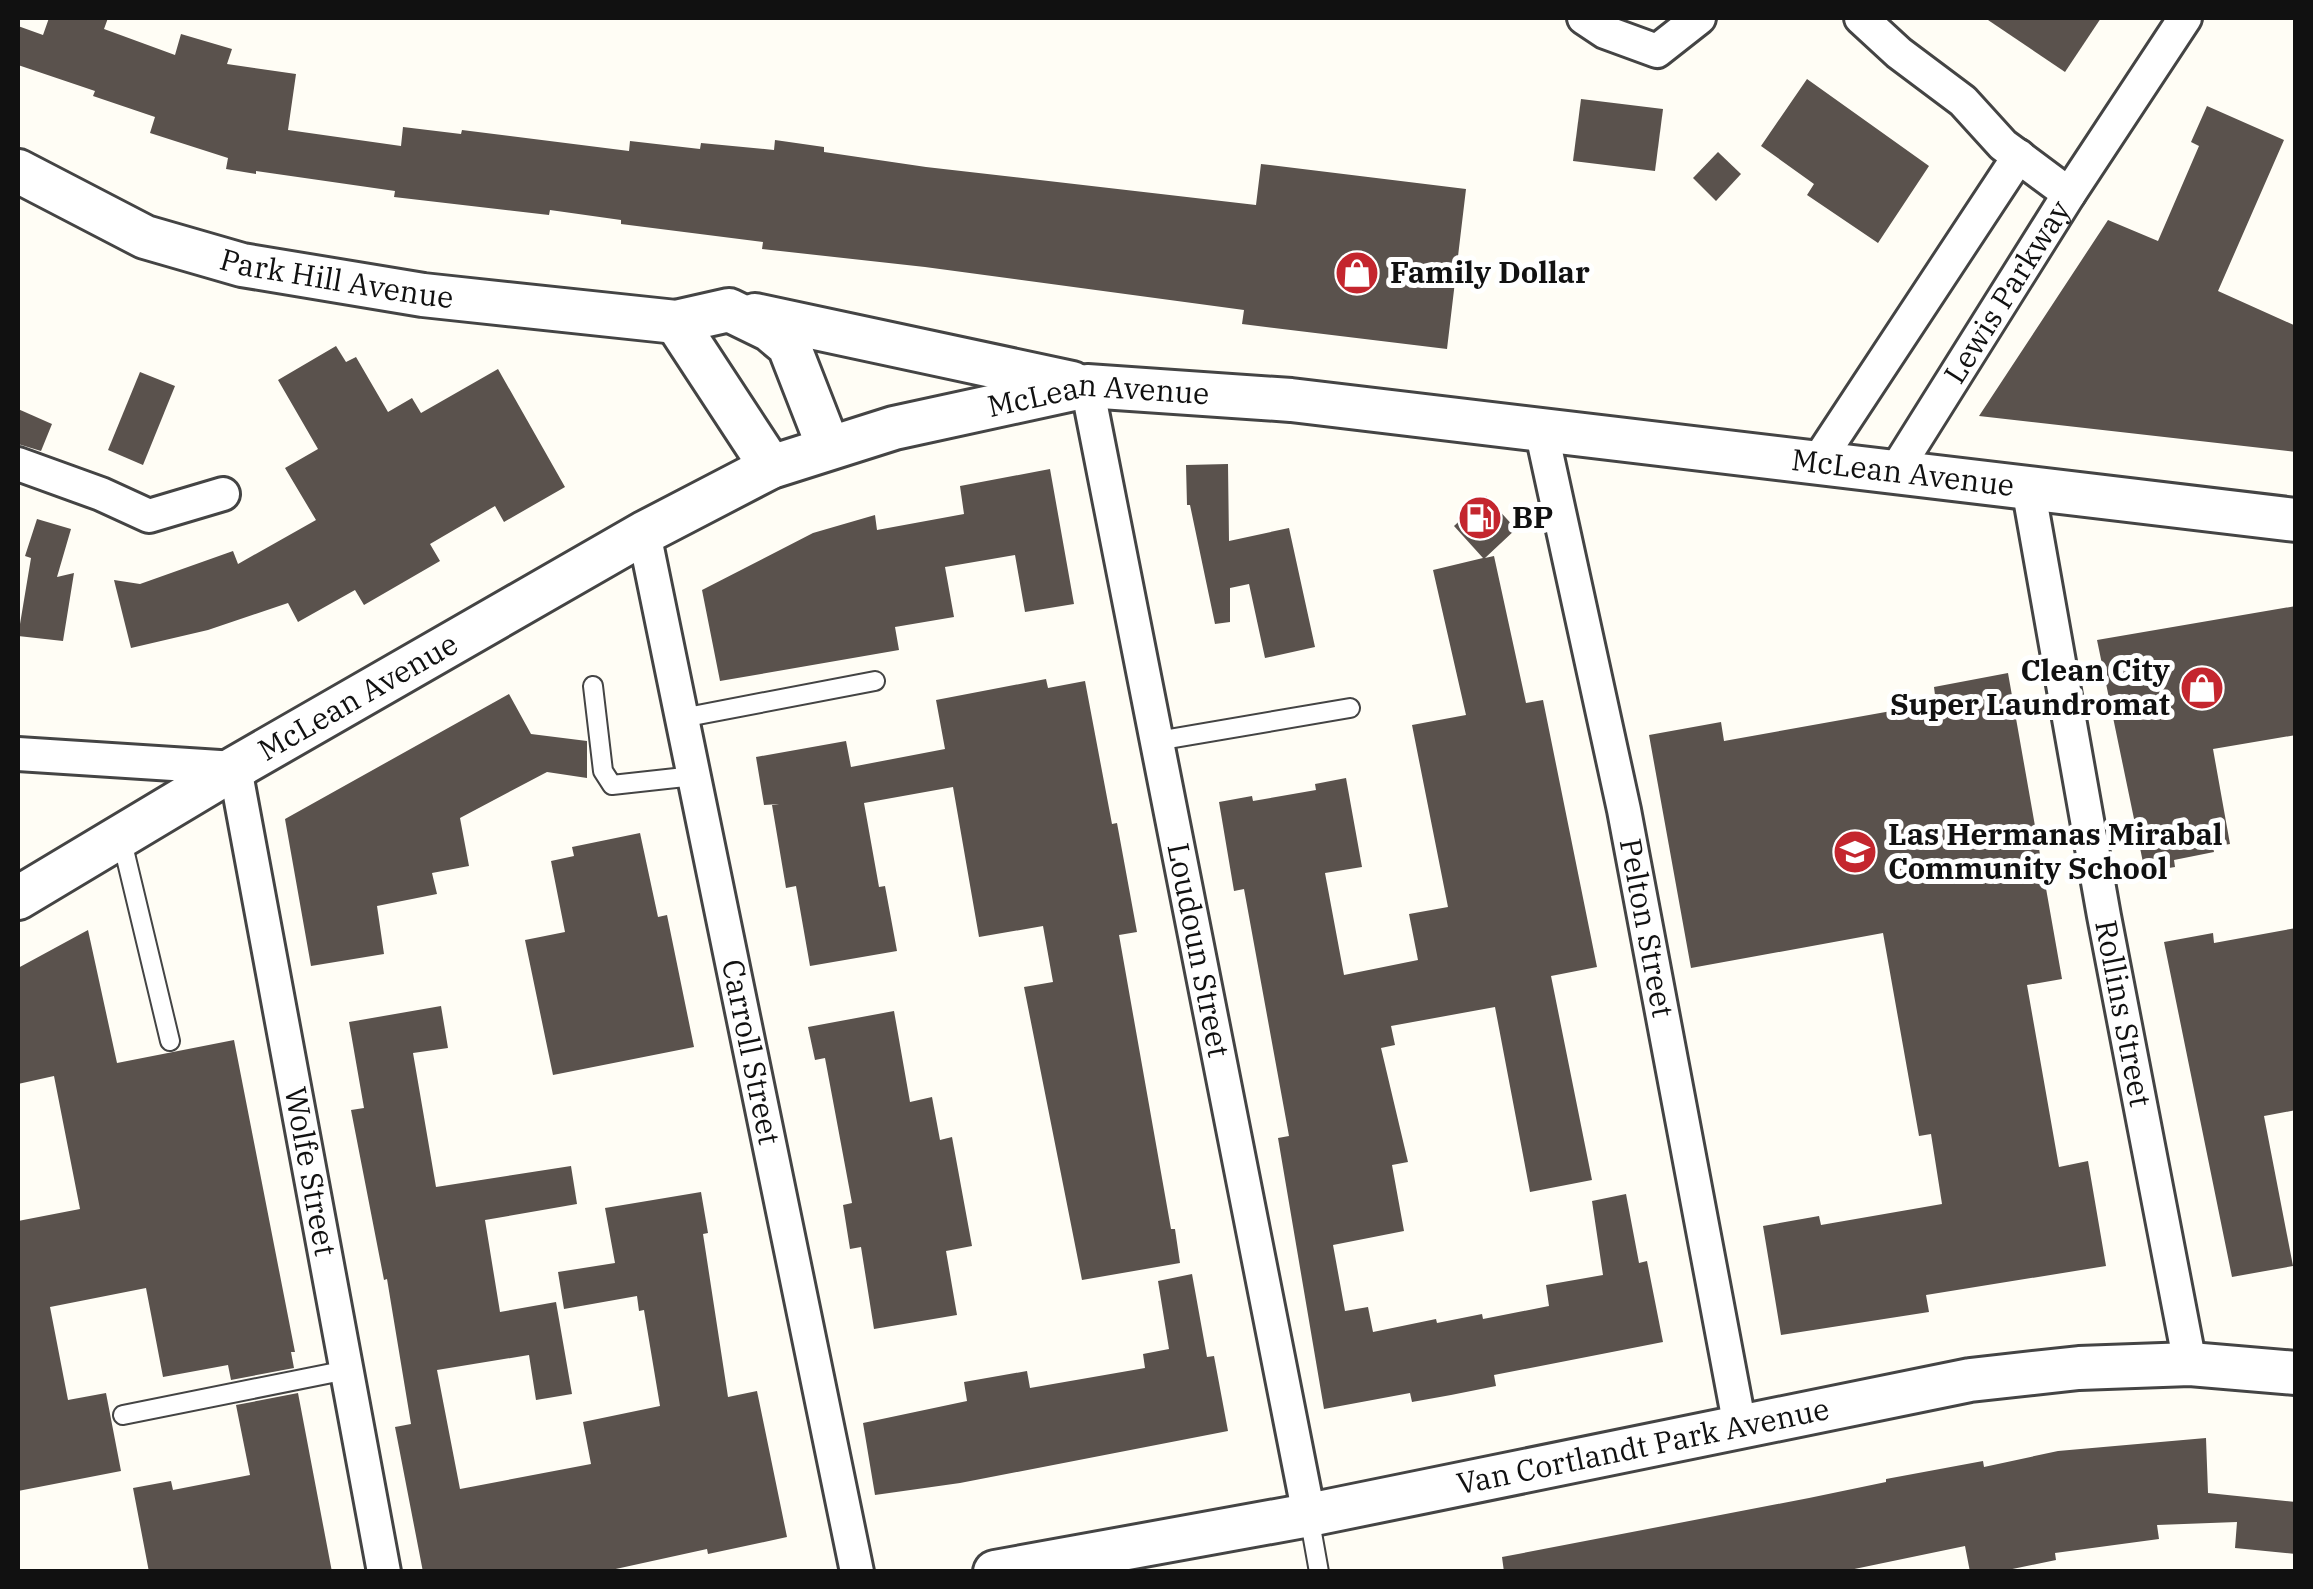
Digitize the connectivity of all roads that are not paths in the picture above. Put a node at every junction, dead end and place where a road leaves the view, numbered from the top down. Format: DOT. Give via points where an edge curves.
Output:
graph roads {
  1 [pos="1584,18"];
  2 [pos="1699,18"];
  3 [pos="1861,18"];
  4 [pos="2185,18"];
  5 [pos="2019,156"];
  6 [pos="18,172"];
  7 [pos="2068,194"];
  8 [pos="729,310"];
  9 [pos="676,322"];
  10 [pos="1087,386"];
  11 [pos="1541,429"];
  12 [pos="828,446"];
  13 [pos="1818,461"];
  14 [pos="18,464"];
  15 [pos="771,467"];
  16 [pos="1896,470"];
  17 [pos="2028,487"];
  18 [pos="223,494"];
  19 [pos="2296,520"];
  20 [pos="644,533"];
  21 [pos="875,682"];
  22 [pos="594,686"];
  23 [pos="1350,708"];
  24 [pos="682,718"];
  25 [pos="1157,741"];
  26 [pos="18,754"];
  27 [pos="235,768"];
  28 [pos="694,776"];
  29 [pos="121,837"];
  30 [pos="18,898"];
  31 [pos="170,1041"];
  32 [pos="2190,1364"];
  33 [pos="347,1370"];
  34 [pos="2296,1373"];
  35 [pos="122,1415"];
  36 [pos="1740,1428"];
  37 [pos="1309,1515"];
  38 [pos="384,1572"];
  39 [pos="857,1572"];
  40 [pos="995,1572"];
  41 [pos="1318,1572"];
  1 -- 2 [label="street" via="1657,51"];
  3 -- 5 [label="street, Lewis Parkway"];
  4 -- 7 [label="street"];
  5 -- 7 [label="street, Lewis Parkway"];
  5 -- 13 [label="street"];
  6 -- 9 [label="street, Park Hill Avenue" via="145,237 242,265 423,295"];
  7 -- 16 [label="street, Lewis Parkway"];
  8 -- 9 [label="street, Park Hill Avenue"];
  8 -- 10 [label="street"];
  8 -- 12 [label="street" via="789,346"];
  9 -- 15 [label="street"];
  10 -- 11 [label="street, McLean Avenue" via="1291,400"];
  10 -- 12 [label="street, McLean Avenue"];
  10 -- 25 [label="street, Loudoun Street"];
  11 -- 13 [label="street, McLean Avenue"];
  11 -- 36 [label="street, Pelton Street" via="1624,810"];
  12 -- 15 [label="street, McLean Avenue"];
  13 -- 16 [label="street, McLean Avenue"];
  14 -- 18 [label="street" via="149,516"];
  15 -- 20 [label="street, McLean Avenue"];
  16 -- 17 [label="street, McLean Avenue"];
  17 -- 19 [label="street, McLean Avenue"];
  17 -- 32 [label="street, Rollins Street"];
  20 -- 24 [label="street, Carroll Street"];
  20 -- 27 [label="street, McLean Avenue"];
  21 -- 24 [label="lane"];
  22 -- 28 [label="lane" via="603,771 612,785"];
  23 -- 25 [label="lane"];
  24 -- 28 [label="street, Carroll Street"];
  25 -- 37 [label="street, Loudoun Street"];
  26 -- 27 [label="street"];
  27 -- 29 [label="street, McLean Avenue"];
  27 -- 33 [label="street, Wolfe Street"];
  28 -- 39 [label="street, Carroll Street"];
  29 -- 30 [label="street, McLean Avenue"];
  29 -- 31 [label="lane"];
  32 -- 34 [label="street, Van Cortlandt Park Avenue"];
  32 -- 36 [label="street, Van Cortlandt Park Avenue" via="1970,1380"];
  33 -- 35 [label="lane"];
  33 -- 38 [label="street, Wolfe Street"];
  36 -- 37 [label="street, Van Cortlandt Park Avenue"];
  37 -- 40 [label="street, Van Cortlandt Park Avenue"];
  37 -- 41 [label="lane"];
}
